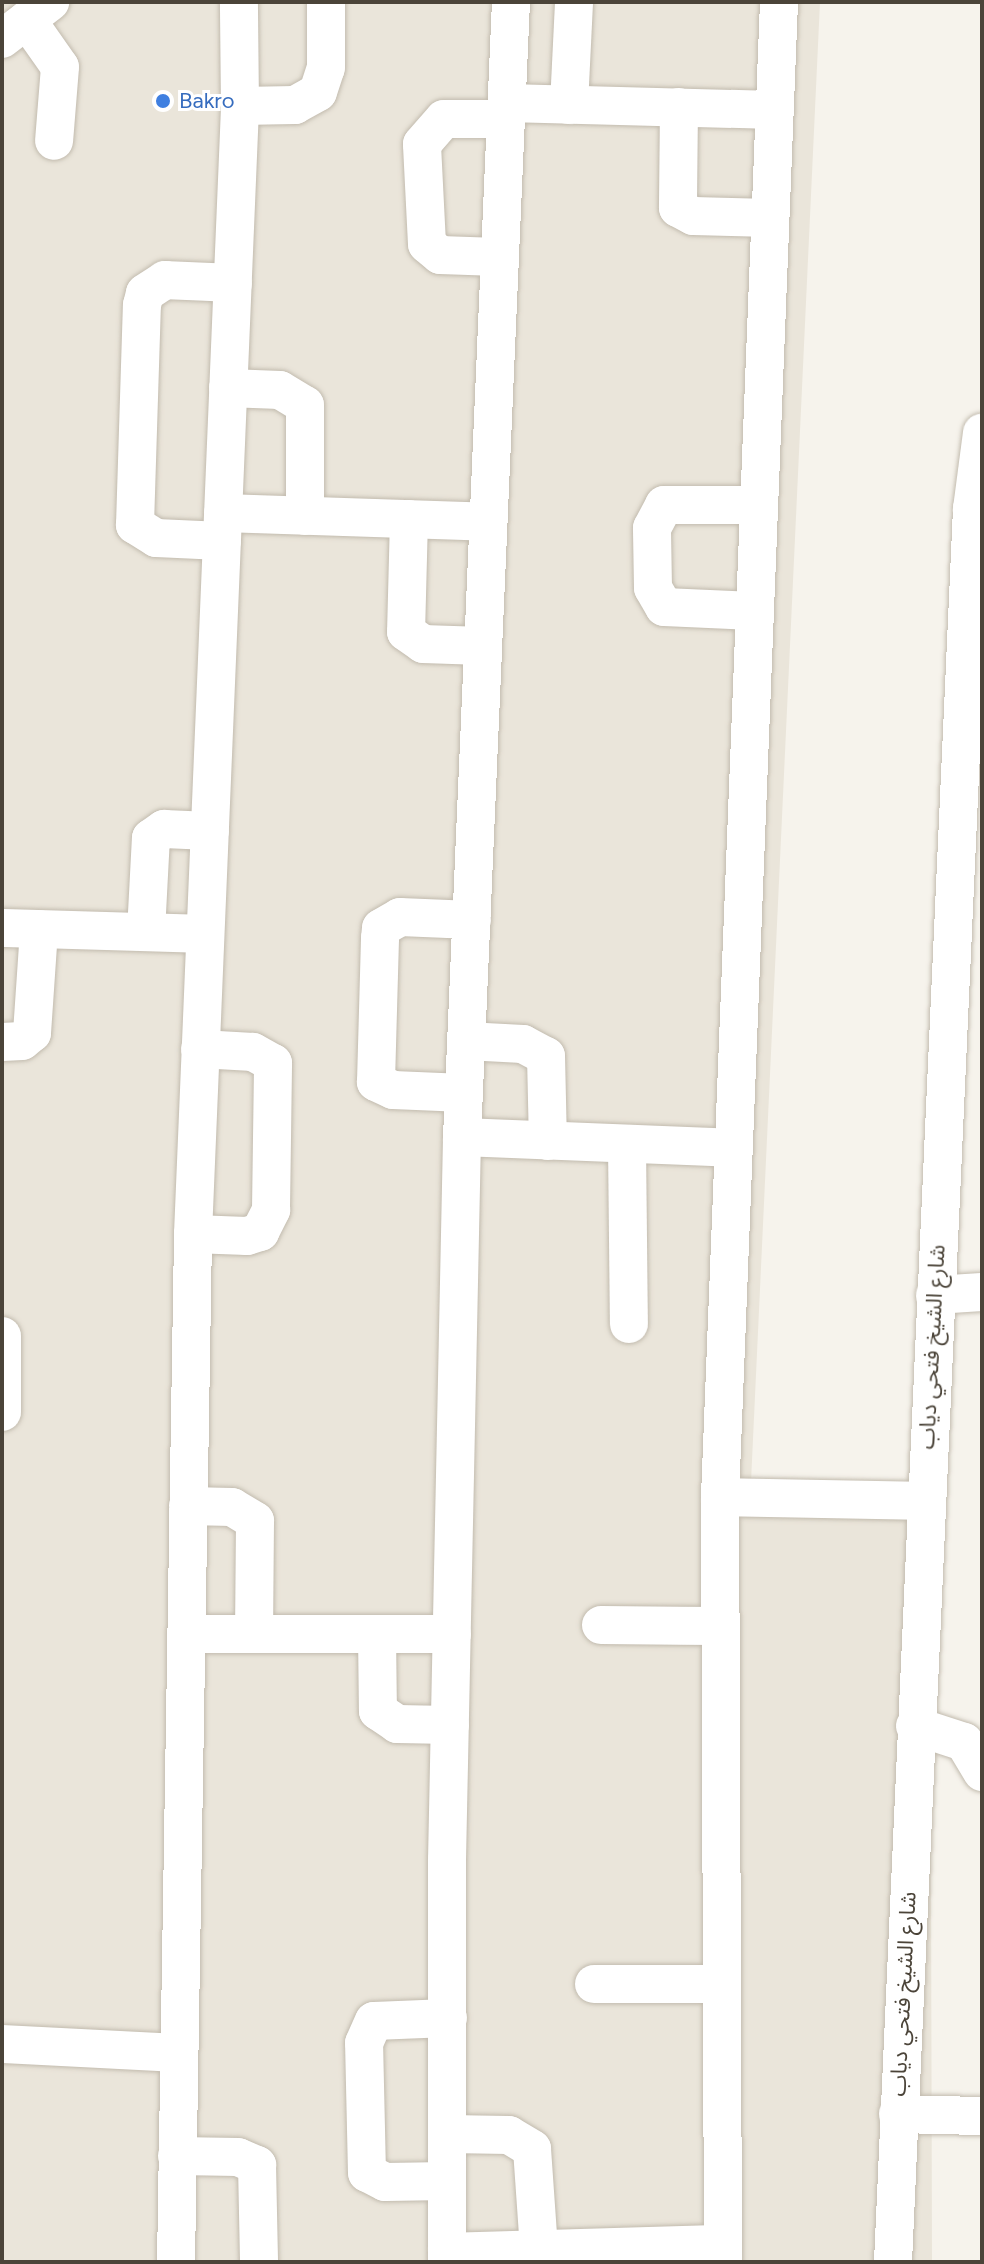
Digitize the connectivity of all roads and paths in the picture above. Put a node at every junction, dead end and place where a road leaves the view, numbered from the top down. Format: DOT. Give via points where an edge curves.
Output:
graph roads {
  1 [pos="239,2"];
  2 [pos="326,2"];
  3 [pos="511,2"];
  4 [pos="574,2"];
  5 [pos="779,2"];
  6 [pos="26,20"];
  7 [pos="569,105"];
  8 [pos="240,106"];
  9 [pos="679,107"];
  10 [pos="775,110"];
  11 [pos="506,111"];
  12 [pos="54,141"];
  13 [pos="770,218"];
  14 [pos="498,257"];
  15 [pos="233,283"];
  16 [pos="228,388"];
  17 [pos="982,433"];
  18 [pos="758,505"];
  19 [pos="305,516"];
  20 [pos="409,519"];
  21 [pos="488,522"];
  22 [pos="222,527"];
  23 [pos="754,611"];
  24 [pos="483,646"];
  25 [pos="210,831"];
  26 [pos="472,920"];
  27 [pos="2,928"];
  28 [pos="39,929"];
  29 [pos="146,932"];
  30 [pos="205,934"];
  31 [pos="466,1041"];
  32 [pos="2,1042"];
  33 [pos="200,1049"];
  34 [pos="464,1093"];
  35 [pos="462,1137"];
  36 [pos="548,1141"];
  37 [pos="627,1144"];
  38 [pos="731,1148"];
  39 [pos="193,1234"];
  40 [pos="982,1292"];
  41 [pos="935,1295"];
  42 [pos="629,1324"];
  43 [pos="2,1336"];
  44 [pos="2,1412"];
  45 [pos="720,1497"];
  46 [pos="925,1501"];
  47 [pos="188,1506"];
  48 [pos="601,1625"];
  49 [pos="720,1626"];
  50 [pos="186,1634"];
  51 [pos="254,1634"];
  52 [pos="377,1634"];
  53 [pos="452,1634"];
  54 [pos="450,1725"];
  55 [pos="915,1726"];
  56 [pos="982,1772"];
  57 [pos="594,1984"];
  58 [pos="722,1984"];
  59 [pos="448,2018"];
  60 [pos="2,2044"];
  61 [pos="179,2053"];
  62 [pos="898,2114"];
  63 [pos="982,2116"];
  64 [pos="448,2134"];
  65 [pos="177,2156"];
  66 [pos="447,2181"];
  67 [pos="539,2249"];
  68 [pos="723,2253"];
  69 [pos="643,2254"];
  70 [pos="447,2257"];
  71 [pos="176,2262"];
  72 [pos="259,2262"];
  73 [pos="893,2262"];
  1 -- 8 [label="street"];
  2 -- 8 [label="street" via="326,68 318,92 295,105"];
  3 -- 11 [label="street"];
  4 -- 7 [label="street"];
  5 -- 10 [label="street"];
  6 -- 12 [label="street" via="60,67"];
  7 -- 9 [label="street"];
  7 -- 11 [label="street"];
  8 -- 15 [label="street"];
  9 -- 10 [label="street"];
  9 -- 13 [label="street" via="678,208 693,216"];
  10 -- 13 [label="street"];
  11 -- 14 [label="street"];
  11 -- 14 [label="street" via="444,119 422,144 427,244 440,255"];
  13 -- 18 [label="street"];
  14 -- 21 [label="street"];
  15 -- 16 [label="street"];
  15 -- 22 [label="street" via="165,280 145,293 142,305 135,525 156,538"];
  16 -- 19 [label="street" via="280,390 305,405"];
  16 -- 22 [label="street"];
  17 -- 41 [label="street, شارع الشيخ فتحي دياب" via="972,509"];
  18 -- 23 [label="street"];
  18 -- 23 [label="street" via="664,505 652,528 653,588 664,607"];
  19 -- 20 [label="street"];
  19 -- 22 [label="street"];
  20 -- 21 [label="street"];
  20 -- 24 [label="street" via="406,632 423,644"];
  21 -- 24 [label="street"];
  22 -- 25 [label="street"];
  23 -- 38 [label="street"];
  24 -- 26 [label="street"];
  25 -- 29 [label="street" via="164,829 151,838"];
  25 -- 30 [label="street"];
  26 -- 31 [label="street"];
  26 -- 34 [label="street" via="400,917 381,928 380,938 376,1082 393,1090"];
  27 -- 28 [label="street"];
  28 -- 29 [label="street"];
  28 -- 32 [label="street" via="32,1033 22,1041"];
  29 -- 30 [label="street"];
  30 -- 33 [label="street"];
  31 -- 34 [label="street"];
  31 -- 36 [label="street" via="523,1044 546,1056"];
  33 -- 39 [label="street"];
  33 -- 39 [label="street" via="264,1055 273,1063 276,1090 268,1223 247,1236"];
  34 -- 35 [label="street"];
  35 -- 36 [label="street"];
  35 -- 53 [label="street"];
  36 -- 37 [label="street"];
  37 -- 38 [label="street"];
  37 -- 42 [label="street"];
  38 -- 45 [label="street"];
  39 -- 47 [label="street"];
  40 -- 41 [label="street"];
  41 -- 46 [label="street, شارع الشيخ فتحي دياب"];
  43 -- 44 [label="street"];
  45 -- 46 [label="street"];
  45 -- 49 [label="street"];
  46 -- 55 [label="street, شارع الشيخ فتحي دياب"];
  47 -- 50 [label="street"];
  47 -- 51 [label="street" via="232,1507 255,1521"];
  48 -- 49 [label="street"];
  49 -- 58 [label="street"];
  50 -- 51 [label="street"];
  50 -- 61 [label="street"];
  51 -- 52 [label="street"];
  52 -- 53 [label="street"];
  52 -- 54 [label="street" via="378,1711 397,1724"];
  53 -- 54 [label="street"];
  54 -- 59 [label="street"];
  55 -- 56 [label="street" via="964,1742"];
  55 -- 62 [label="street, شارع الشيخ فتحي دياب"];
  57 -- 58 [label="street"];
  58 -- 68 [label="street"];
  59 -- 64 [label="street"];
  59 -- 66 [label="street" via="374,2021 364,2043 367,2173 385,2182"];
  60 -- 61 [label="street"];
  61 -- 65 [label="street"];
  62 -- 63 [label="street"];
  62 -- 73 [label="street, شارع الشيخ فتحي دياب"];
  64 -- 66 [label="street"];
  64 -- 67 [label="street" via="509,2135 532,2149"];
  65 -- 71 [label="street"];
  65 -- 72 [label="street" via="238,2157 257,2165"];
  66 -- 70 [label="street"];
  67 -- 69 [label="street"];
  67 -- 70 [label="street"];
  68 -- 69 [label="street"];
}
